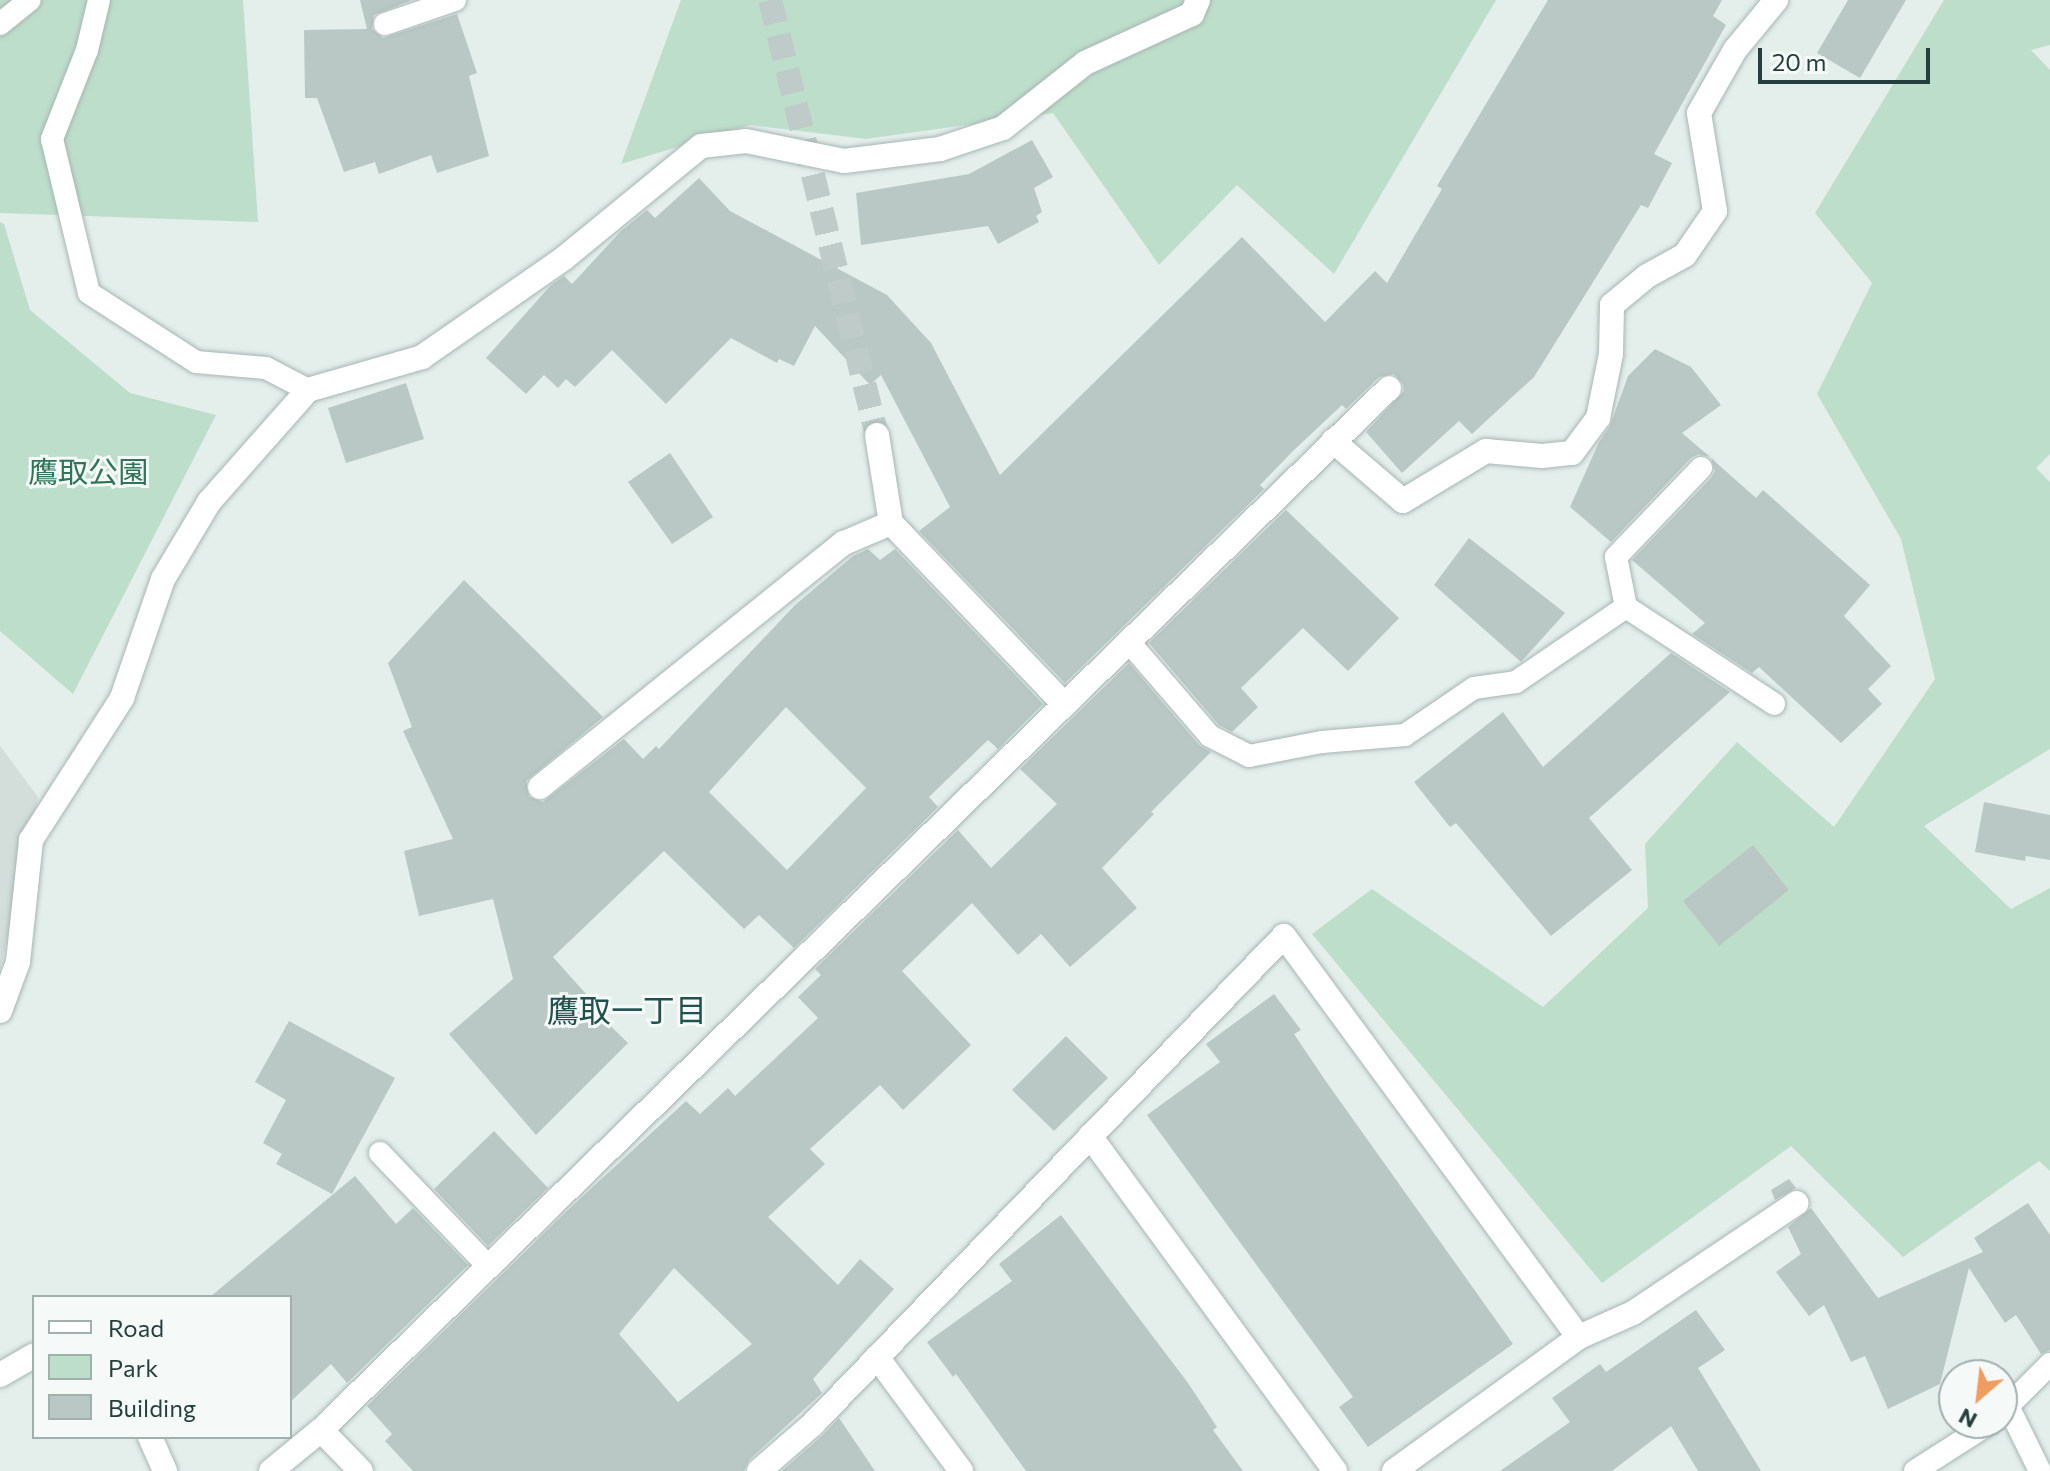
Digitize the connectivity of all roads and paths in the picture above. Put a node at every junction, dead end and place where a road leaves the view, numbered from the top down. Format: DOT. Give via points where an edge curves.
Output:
graph roads {
  1 [pos="30,0"];
  2 [pos="99,0"];
  3 [pos="455,0"];
  4 [pos="1198,0"];
  5 [pos="1776,0"];
  6 [pos="0,24"];
  7 [pos="385,24"];
  8 [pos="1389,388"];
  9 [pos="308,390"];
  10 [pos="877,435"];
  11 [pos="1333,441"];
  12 [pos="1701,468"];
  13 [pos="891,523"];
  14 [pos="1626,607"];
  15 [pos="1128,641"];
  16 [pos="1064,704"];
  17 [pos="1774,704"];
  18 [pos="540,787"];
  19 [pos="0,1011"];
  20 [pos="1090,1136"];
  21 [pos="380,1153"];
  22 [pos="1797,1203"];
  23 [pos="488,1266"];
  24 [pos="1579,1337"];
  25 [pos="32,1356"];
  26 [pos="877,1357"];
  27 [pos="2050,1364"];
  28 [pos="0,1375"];
  29 [pos="2018,1396"];
  30 [pos="321,1430"];
  31 [pos="2018,1432"];
  32 [pos="151,1439"];
  33 [pos="1965,1439"];
  34 [pos="165,1471"];
  35 [pos="271,1471"];
  36 [pos="361,1471"];
  37 [pos="759,1471"];
  38 [pos="961,1471"];
  39 [pos="1335,1471"];
  40 [pos="1394,1471"];
  41 [pos="1915,1471"];
  42 [pos="2040,1471"];
  1 -- 6 [label="lane"];
  2 -- 9 [label="lane" via="87,50 52,139 89,293 196,362 266,368"];
  3 -- 7 [label="lane"];
  4 -- 9 [label="street" via="1192,14 1085,63 1003,128 940,149 844,161 746,141 701,146 563,259 422,357"];
  5 -- 11 [label="street" via="1735,50 1699,113 1715,211 1685,255 1647,276 1612,305 1611,354 1598,418 1572,453 1486,451 1403,501"];
  8 -- 11 [label="street"];
  9 -- 19 [label="street" via="209,502 163,579 122,698 31,840 18,962"];
  10 -- 13 [label="street"];
  11 -- 15 [label="street"];
  12 -- 14 [label="lane" via="1616,557"];
  13 -- 16 [label="street"];
  13 -- 18 [label="street" via="844,543"];
  14 -- 15 [label="lane" via="1516,682 1474,688 1405,735 1322,742 1249,756 1210,736"];
  14 -- 17 [label="lane"];
  15 -- 16 [label="street"];
  16 -- 23 [label="street"];
  20 -- 24 [label="street" via="1284,936"];
  20 -- 26 [label="street"];
  20 -- 39 [label="street"];
  21 -- 23 [label="lane"];
  22 -- 24 [label="street" via="1633,1313"];
  23 -- 30 [label="street"];
  24 -- 40 [label="street"];
  25 -- 28 [label="street"];
  26 -- 37 [label="street"];
  26 -- 38 [label="street"];
  27 -- 29 [label="lane"];
  30 -- 35 [label="street"];
  30 -- 36 [label="street"];
  31 -- 42 [label="lane"];
  32 -- 34 [label="street"];
  33 -- 41 [label="lane"];
}
